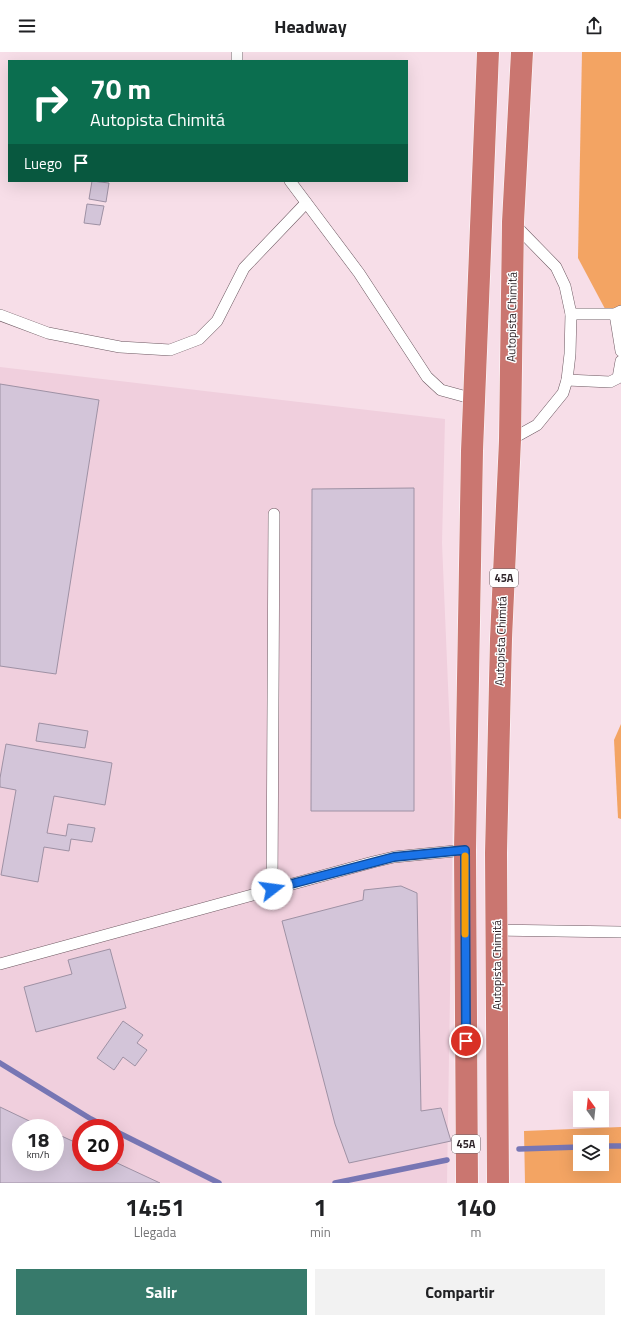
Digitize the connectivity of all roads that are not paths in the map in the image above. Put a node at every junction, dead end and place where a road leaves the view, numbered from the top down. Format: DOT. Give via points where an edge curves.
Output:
graph roads {
  1 [pos="488,52"];
  2 [pos="522,52"];
  3 [pos="291,182"];
  4 [pos="306,203"];
  5 [pos="513,222"];
  6 [pos="618,312"];
  7 [pos="571,314"];
  8 [pos="0,315"];
  9 [pos="621,351"];
  10 [pos="621,362"];
  11 [pos="567,380"];
  12 [pos="474,399"];
  13 [pos="510,440"];
  14 [pos="274,514"];
  15 [pos="465,850"];
  16 [pos="272,889"];
  17 [pos="497,930"];
  18 [pos="621,932"];
  19 [pos="0,964"];
  20 [pos="467,1183"];
  21 [pos="498,1183"];
  1 -- 12 [label="highway, 45A"];
  2 -- 5 [label="highway, Autopista Chimitá / 45A"];
  3 -- 4 [label="lane"];
  4 -- 8 [label="lane" via="244,268 217,321 199,339 170,350 120,347 55,334"];
  4 -- 12 [label="lane" via="359,273 427,377 441,390"];
  5 -- 7 [label="lane" via="556,267 566,286"];
  5 -- 13 [label="highway, Autopista Chimitá / 45A"];
  6 -- 7 [label="lane"];
  6 -- 9 [label="lane"];
  7 -- 11 [label="lane"];
  10 -- 11 [label="lane" via="618,378 610,382"];
  11 -- 13 [label="lane" via="563,394 537,425"];
  12 -- 15 [label="highway, 45A"];
  13 -- 17 [label="highway, Autopista Chimitá / 45A" via="501,639 496,853"];
  14 -- 16 [label="lane"];
  15 -- 16 [label="lane" via="394,857"];
  15 -- 20 [label="highway, 45A"];
  16 -- 19 [label="lane"];
  17 -- 18 [label="lane"];
  17 -- 21 [label="highway, Autopista Chimitá / 45A"];
}
